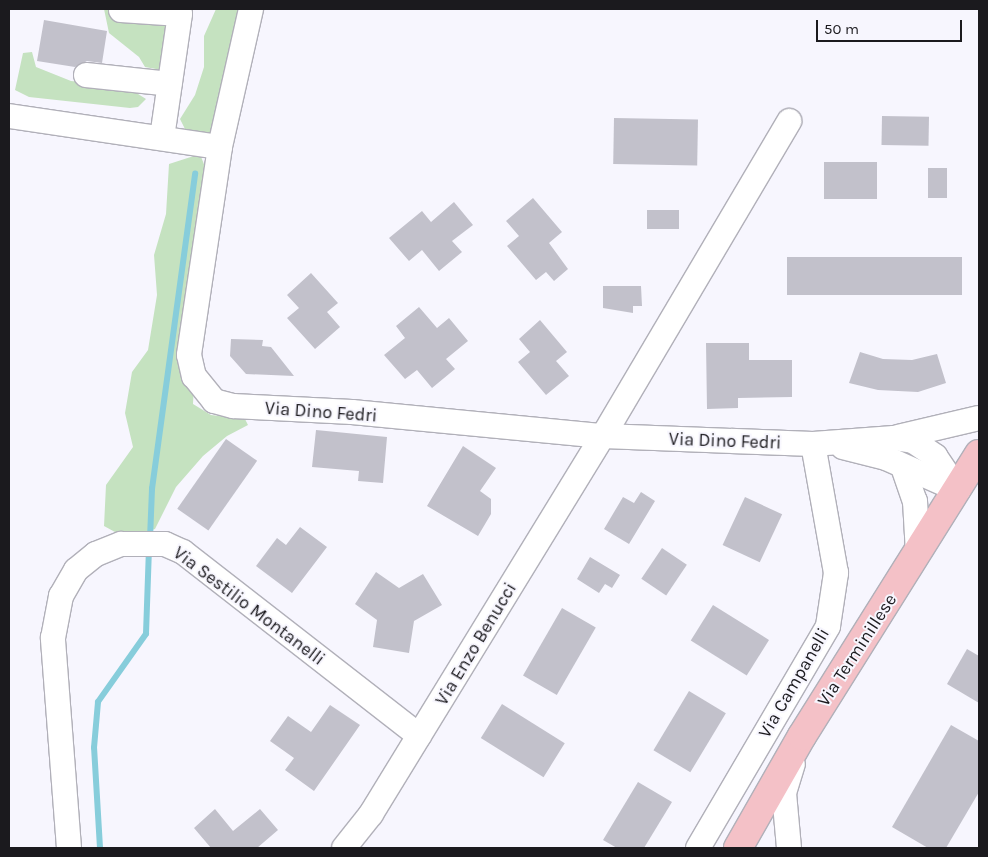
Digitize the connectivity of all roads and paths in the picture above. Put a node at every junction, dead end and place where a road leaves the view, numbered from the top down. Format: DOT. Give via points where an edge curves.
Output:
graph roads {
  1 [pos="251,9"];
  2 [pos="121,10"];
  3 [pos="86,74"];
  4 [pos="170,84"];
  5 [pos="9,116"];
  6 [pos="789,121"];
  7 [pos="162,138"];
  8 [pos="220,147"];
  9 [pos="979,418"];
  10 [pos="603,436"];
  11 [pos="894,438"];
  12 [pos="823,444"];
  13 [pos="979,454"];
  14 [pos="903,467"];
  15 [pos="958,490"];
  16 [pos="918,553"];
  17 [pos="419,736"];
  18 [pos="802,736"];
  19 [pos="69,848"];
  20 [pos="344,848"];
  21 [pos="698,848"];
  22 [pos="738,848"];
  23 [pos="789,848"];
  1 -- 8 [label="street, Via Dino Fedri"];
  2 -- 4 [label="street" via="180,14"];
  3 -- 4 [label="street"];
  4 -- 7 [label="street"];
  5 -- 7 [label="street"];
  6 -- 10 [label="street, Via Enzo Benucci"];
  7 -- 8 [label="street"];
  8 -- 10 [label="street, Via Dino Fedri" via="189,355 194,376 214,401 233,406 352,412"];
  9 -- 11 [label="street, Via Dino Fedri"];
  10 -- 12 [label="street, Via Dino Fedri"];
  10 -- 17 [label="street, Via Enzo Benucci"];
  11 -- 12 [label="street, Via Dino Fedri" via="856,438"];
  11 -- 15 [label="street, Via Dino Fedri" via="913,441 936,456"];
  12 -- 14 [label="street, Via Dino Fedri" via="886,458"];
  12 -- 21 [label="street, Via Campanelli" via="836,573 828,626"];
  13 -- 15 [label="main road, Via Terminillese"];
  14 -- 15 [label="street, Via Dino Fedri"];
  14 -- 16 [label="street" via="915,501"];
  15 -- 16 [label="main road, Via Terminillese"];
  16 -- 18 [label="main road, Via Terminillese"];
  17 -- 19 [label="street, Via Sestilio Montanelli" via="183,552 165,544 121,544 96,554 76,570 61,596 53,638"];
  17 -- 20 [label="street, Via Enzo Benucci"];
  18 -- 22 [label="main road, Via Terminillese"];
  18 -- 23 [label="street" via="784,792"];
}
